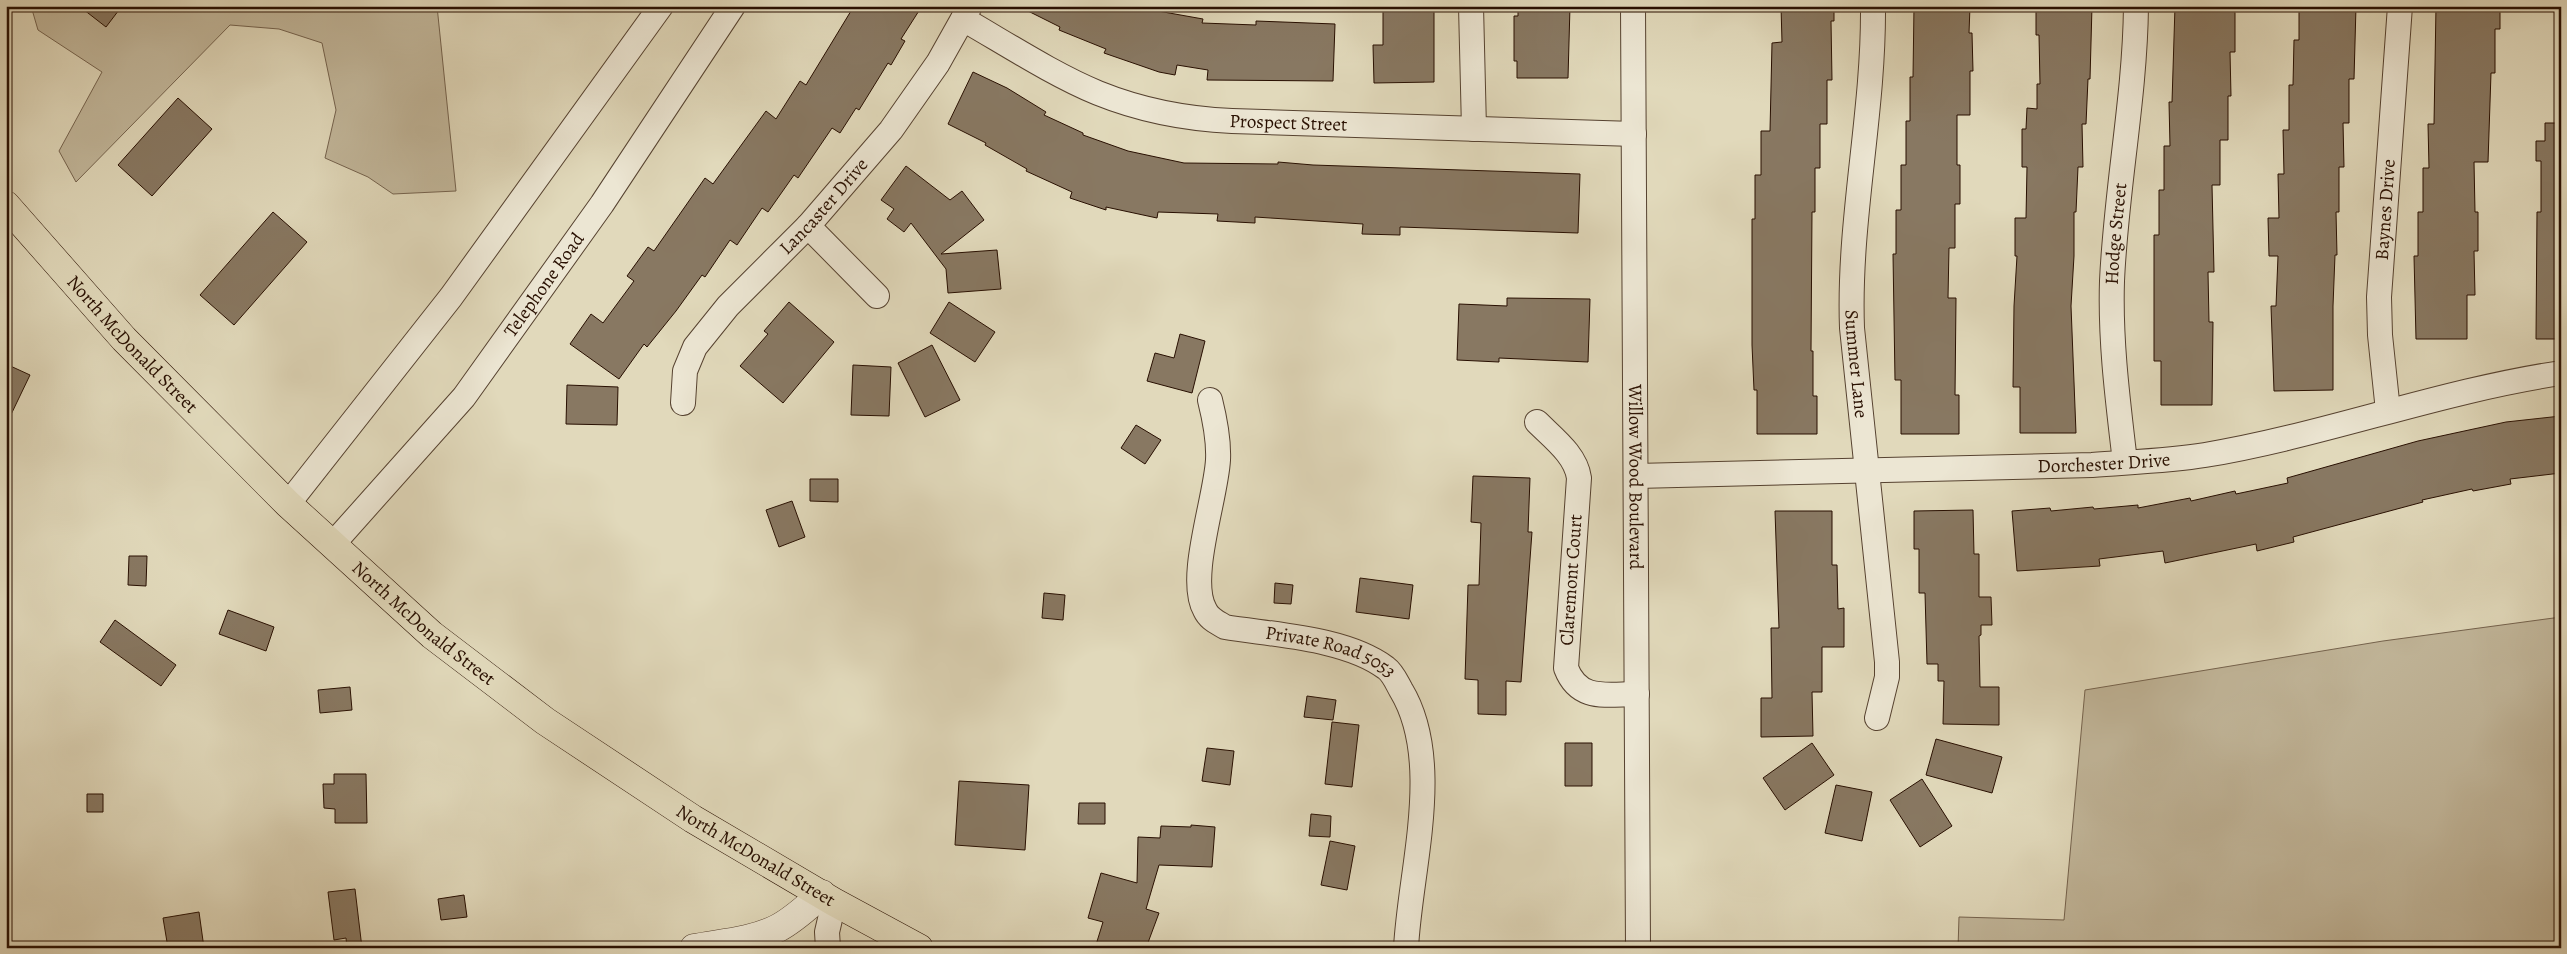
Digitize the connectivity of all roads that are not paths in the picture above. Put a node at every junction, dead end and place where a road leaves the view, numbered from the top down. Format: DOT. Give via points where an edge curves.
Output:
graph roads {
  1 [pos="661,6"];
  2 [pos="733,6"];
  3 [pos="1471,6"];
  4 [pos="1633,6"];
  5 [pos="1873,6"];
  6 [pos="2136,6"];
  7 [pos="2400,6"];
  8 [pos="967,13"];
  9 [pos="1474,129"];
  10 [pos="1634,134"];
  11 [pos="6,205"];
  12 [pos="808,226"];
  13 [pos="877,296"];
  14 [pos="2561,373"];
  15 [pos="1210,400"];
  16 [pos="683,403"];
  17 [pos="2388,411"];
  18 [pos="1537,422"];
  19 [pos="2125,462"];
  20 [pos="1867,472"];
  21 [pos="1636,476"];
  22 [pos="288,504"];
  23 [pos="332,545"];
  24 [pos="1637,694"];
  25 [pos="1877,718"];
  26 [pos="828,898"];
  27 [pos="694,948"];
  28 [pos="828,948"];
  29 [pos="919,948"];
  30 [pos="1406,948"];
  31 [pos="1638,948"];
  1 -- 22 [label="street" via="451,296"];
  2 -- 23 [label="street, Telephone Road" via="602,204 464,397"];
  3 -- 9 [label="street"];
  4 -- 10 [label="street, Willow Wood Boulevard"];
  5 -- 20 [label="street, Summer Lane" via="1872,69 1851,276 1852,328"];
  6 -- 19 [label="street, Hodge Street" via="2134,61 2112,283 2114,373"];
  7 -- 17 [label="street, Baynes Drive" via="2379,297"];
  8 -- 9 [label="street, Prospect Street" via="1096,92 1188,117"];
  8 -- 12 [label="street, Lancaster Drive" via="938,63 891,130"];
  9 -- 10 [label="street, Prospect Street"];
  10 -- 21 [label="street, Willow Wood Boulevard"];
  11 -- 22 [label="main road, North McDonald Street" via="124,339"];
  12 -- 13 [label="street"];
  12 -- 16 [label="street, Lancaster Drive" via="728,306 695,347 684,371"];
  14 -- 17 [label="street, Dorchester Drive" via="2494,385"];
  15 -- 30 [label="street, Private Road 5053" via="1218,461 1199,574 1204,609 1212,620 1225,627 1328,644 1372,659 1388,669 1412,708 1423,765"];
  17 -- 19 [label="street, Dorchester Drive" via="2206,455"];
  18 -- 24 [label="street, Claremont Court" via="1570,457 1579,478 1566,668 1575,686 1590,694"];
  19 -- 20 [label="street, Dorchester Drive"];
  20 -- 21 [label="street, Dorchester Drive"];
  20 -- 25 [label="street, Summer Lane" via="1887,662 1887,677"];
  21 -- 24 [label="street, Willow Wood Boulevard"];
  22 -- 23 [label="main road, North McDonald Street"];
  23 -- 26 [label="main road, North McDonald Street" via="432,635 545,721 693,819"];
  24 -- 31 [label="street, Willow Wood Boulevard"];
  26 -- 27 [label="street" via="777,928"];
  26 -- 28 [label="street"];
  26 -- 29 [label="main road, North McDonald Street"];
}
